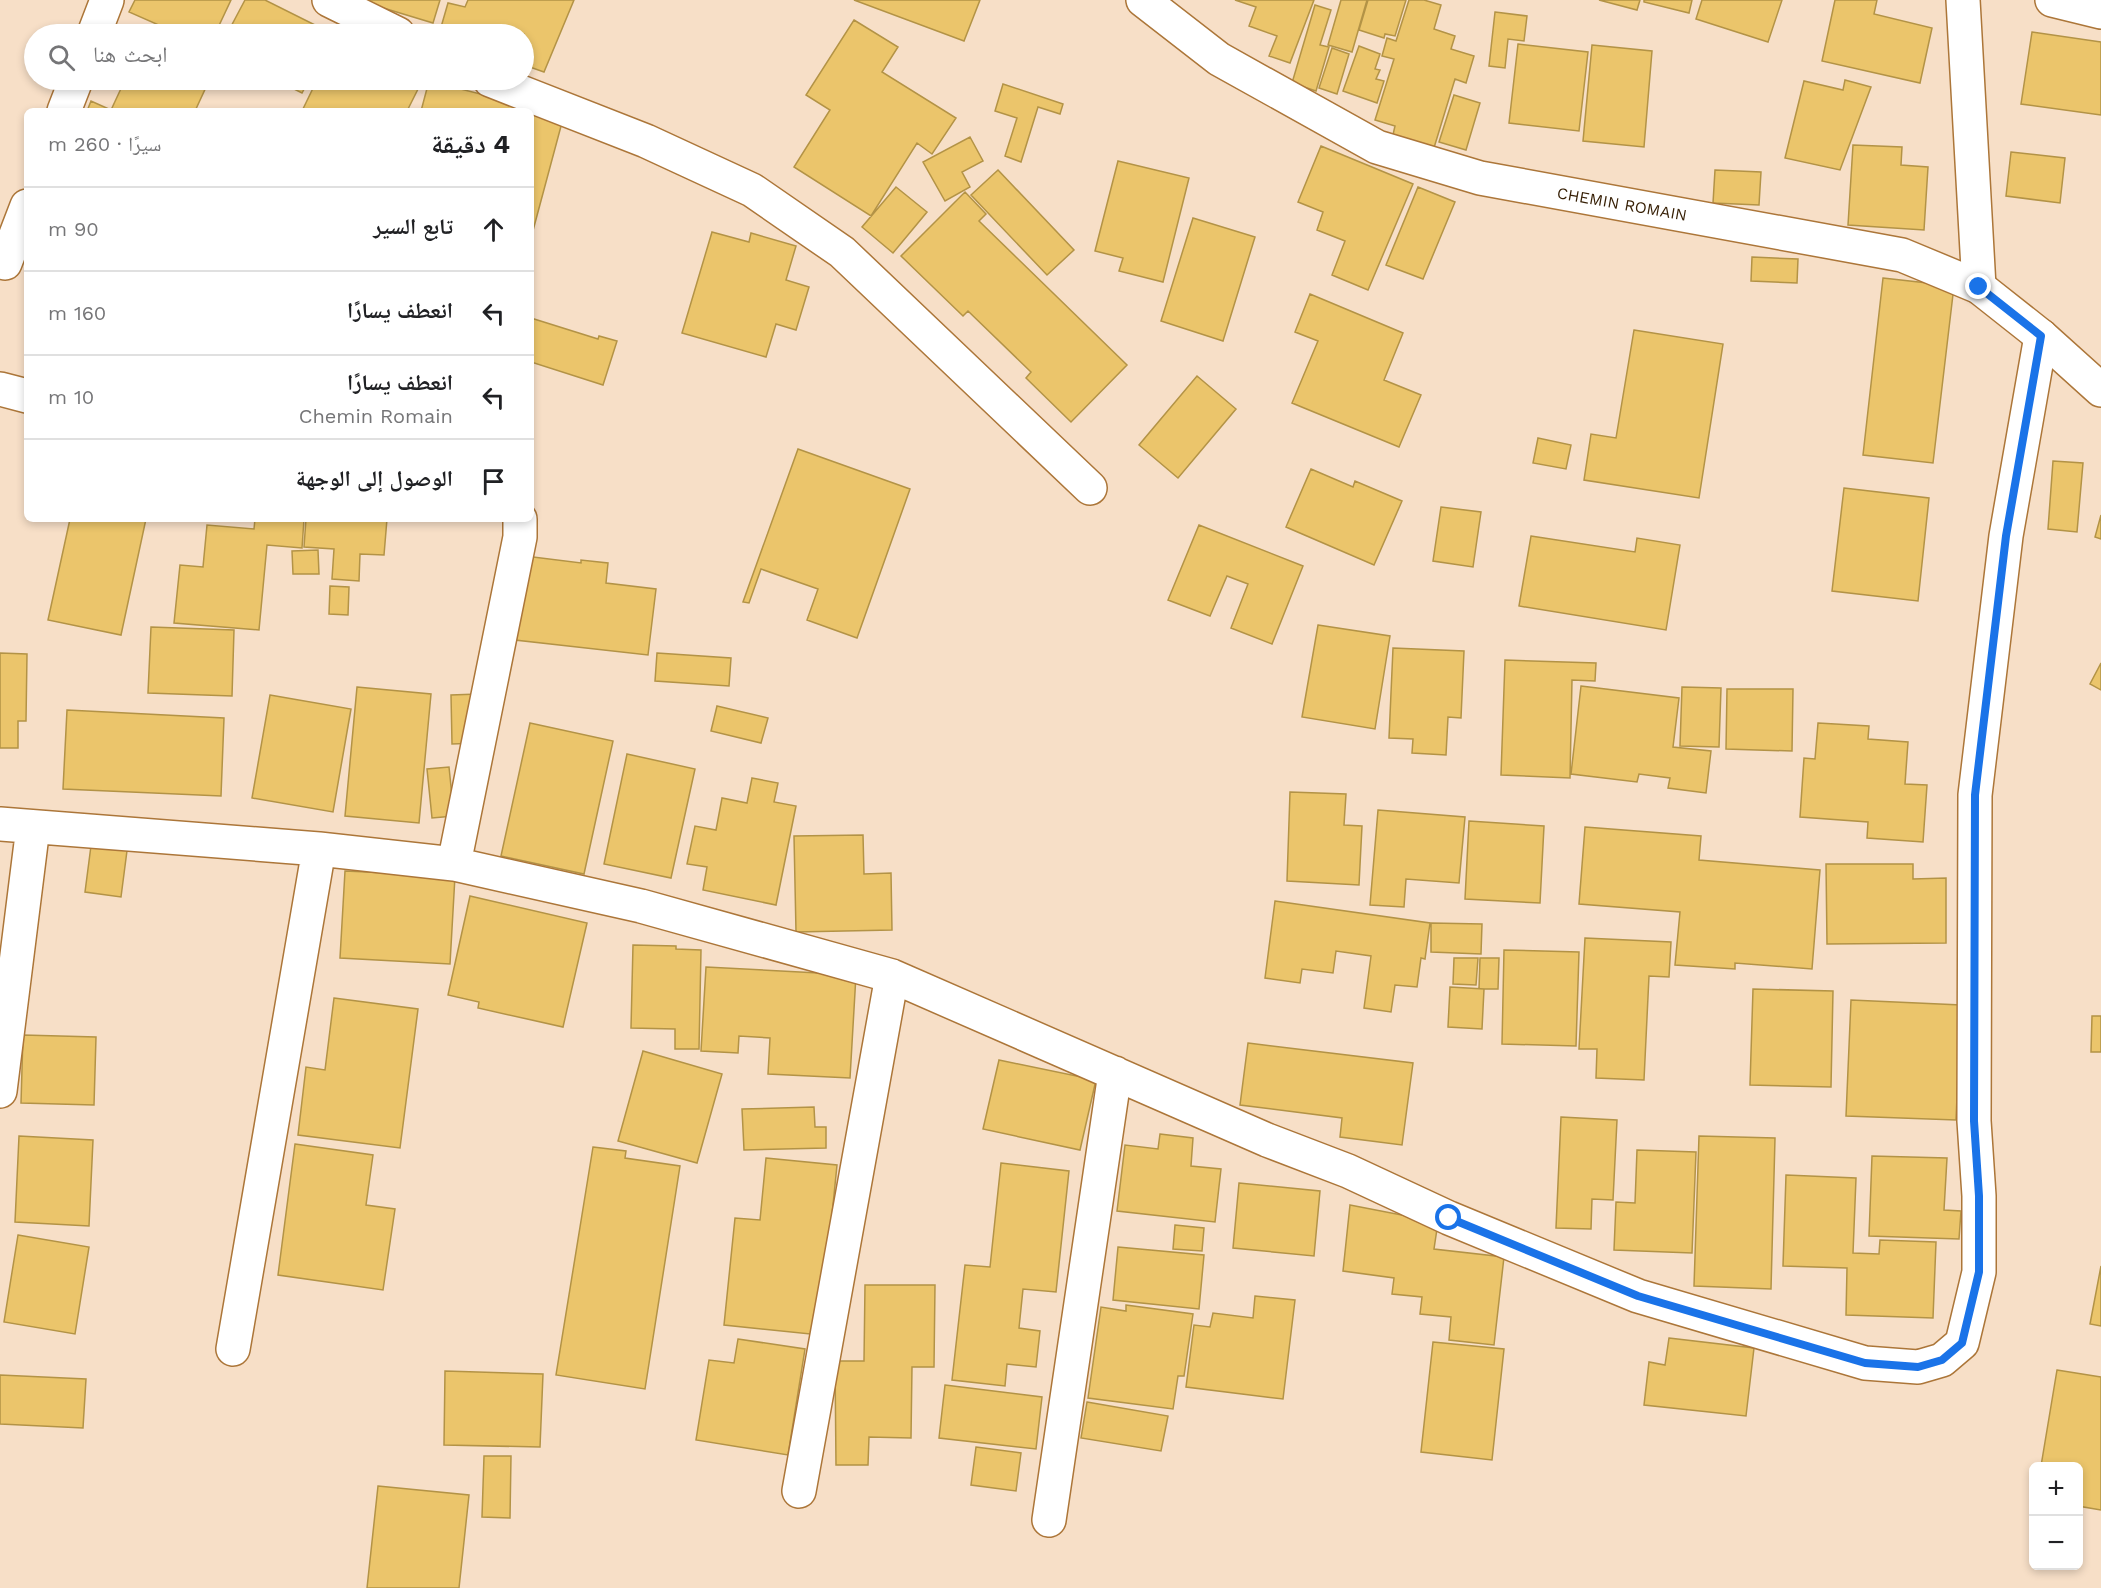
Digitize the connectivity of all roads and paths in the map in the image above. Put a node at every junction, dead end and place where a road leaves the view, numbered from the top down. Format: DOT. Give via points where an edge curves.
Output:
graph roads {
  1 [pos="107,0"];
  2 [pos="329,0"];
  3 [pos="1143,0"];
  4 [pos="1963,0"];
  5 [pos="2052,0"];
  6 [pos="2101,12"];
  7 [pos="98,24"];
  8 [pos="378,24"];
  9 [pos="72,90"];
  10 [pos="516,90"];
  11 [pos="65,108"];
  12 [pos="24,216"];
  13 [pos="10,263"];
  14 [pos="1979,287"];
  15 [pos="2041,336"];
  16 [pos="0,389"];
  17 [pos="2101,390"];
  18 [pos="24,395"];
  19 [pos="1090,488"];
  20 [pos="520,522"];
  21 [pos="0,824"];
  22 [pos="33,827"];
  23 [pos="319,849"];
  24 [pos="454,864"];
  25 [pos="892,976"];
  26 [pos="1115,1073"];
  27 [pos="0,1090"];
  28 [pos="233,1349"];
  29 [pos="799,1491"];
  30 [pos="1049,1520"];
  1 -- 7 [label="street"];
  2 -- 8 [label="street"];
  3 -- 14 [label="street, CHEMIN ROMAIN" via="1219,58 1377,147 1480,178 1902,255"];
  4 -- 14 [label="street"];
  5 -- 6 [label="street"];
  9 -- 11 [label="street"];
  10 -- 19 [label="street" via="646,141 752,190 842,252"];
  12 -- 13 [label="street"];
  14 -- 15 [label="street, CHEMIN ROMAIN"];
  15 -- 17 [label="street, CHEMIN ROMAIN"];
  15 -- 26 [label="street" via="2006,536 1975,795 1974,1121 1979,1272 1962,1343 1942,1360 1918,1367 1865,1363 1638,1296"];
  16 -- 18 [label="street"];
  20 -- 24 [label="street"];
  21 -- 22 [label="street"];
  22 -- 23 [label="street"];
  22 -- 27 [label="street"];
  23 -- 24 [label="street"];
  23 -- 28 [label="street"];
  24 -- 25 [label="street" via="641,906"];
  25 -- 26 [label="street"];
  25 -- 29 [label="street"];
  26 -- 30 [label="street"];
}
